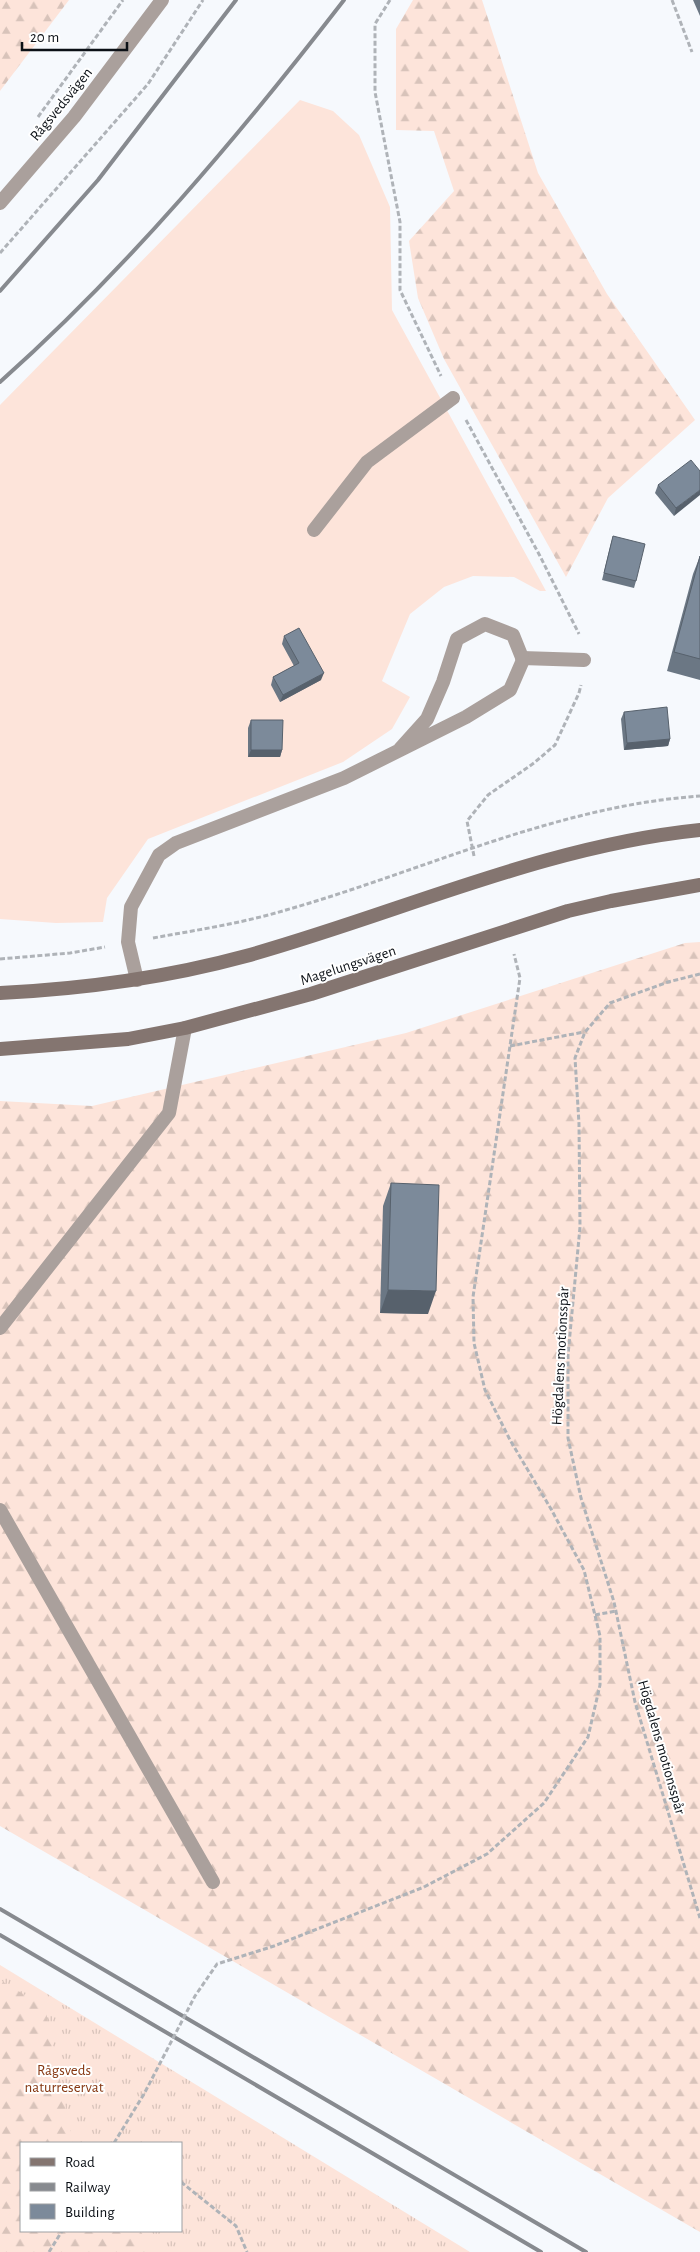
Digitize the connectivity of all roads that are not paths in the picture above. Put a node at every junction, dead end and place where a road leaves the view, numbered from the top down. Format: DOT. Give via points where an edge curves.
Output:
graph roads {
  1 [pos="162,0"];
  2 [pos="0,202"];
  3 [pos="453,398"];
  4 [pos="314,530"];
  5 [pos="522,658"];
  6 [pos="584,660"];
  7 [pos="400,749"];
  8 [pos="700,830"];
  9 [pos="700,885"];
  10 [pos="137,980"];
  11 [pos="0,993"];
  12 [pos="186,1028"];
  13 [pos="0,1048"];
  14 [pos="0,1328"];
  15 [pos="0,1510"];
  16 [pos="213,1882"];
  1 -- 2 [label="street, Rågsvedsvägen" via="74,117"];
  3 -- 4 [label="street" via="367,462"];
  5 -- 6 [label="street"];
  5 -- 7 [label="street" via="510,690 466,717"];
  5 -- 7 [label="street" via="513,635 485,624 457,639 428,719"];
  7 -- 10 [label="street" via="344,778 176,843 159,855 131,907 128,942"];
  8 -- 10 [label="main road" via="612,843 483,880 245,956"];
  9 -- 12 [label="main road, Magelungsvägen" via="611,901 501,932 311,994"];
  10 -- 11 [label="main road"];
  12 -- 13 [label="main road, Magelungsvägen" via="128,1039"];
  12 -- 14 [label="street" via="169,1113"];
  15 -- 16 [label="street"];
}
